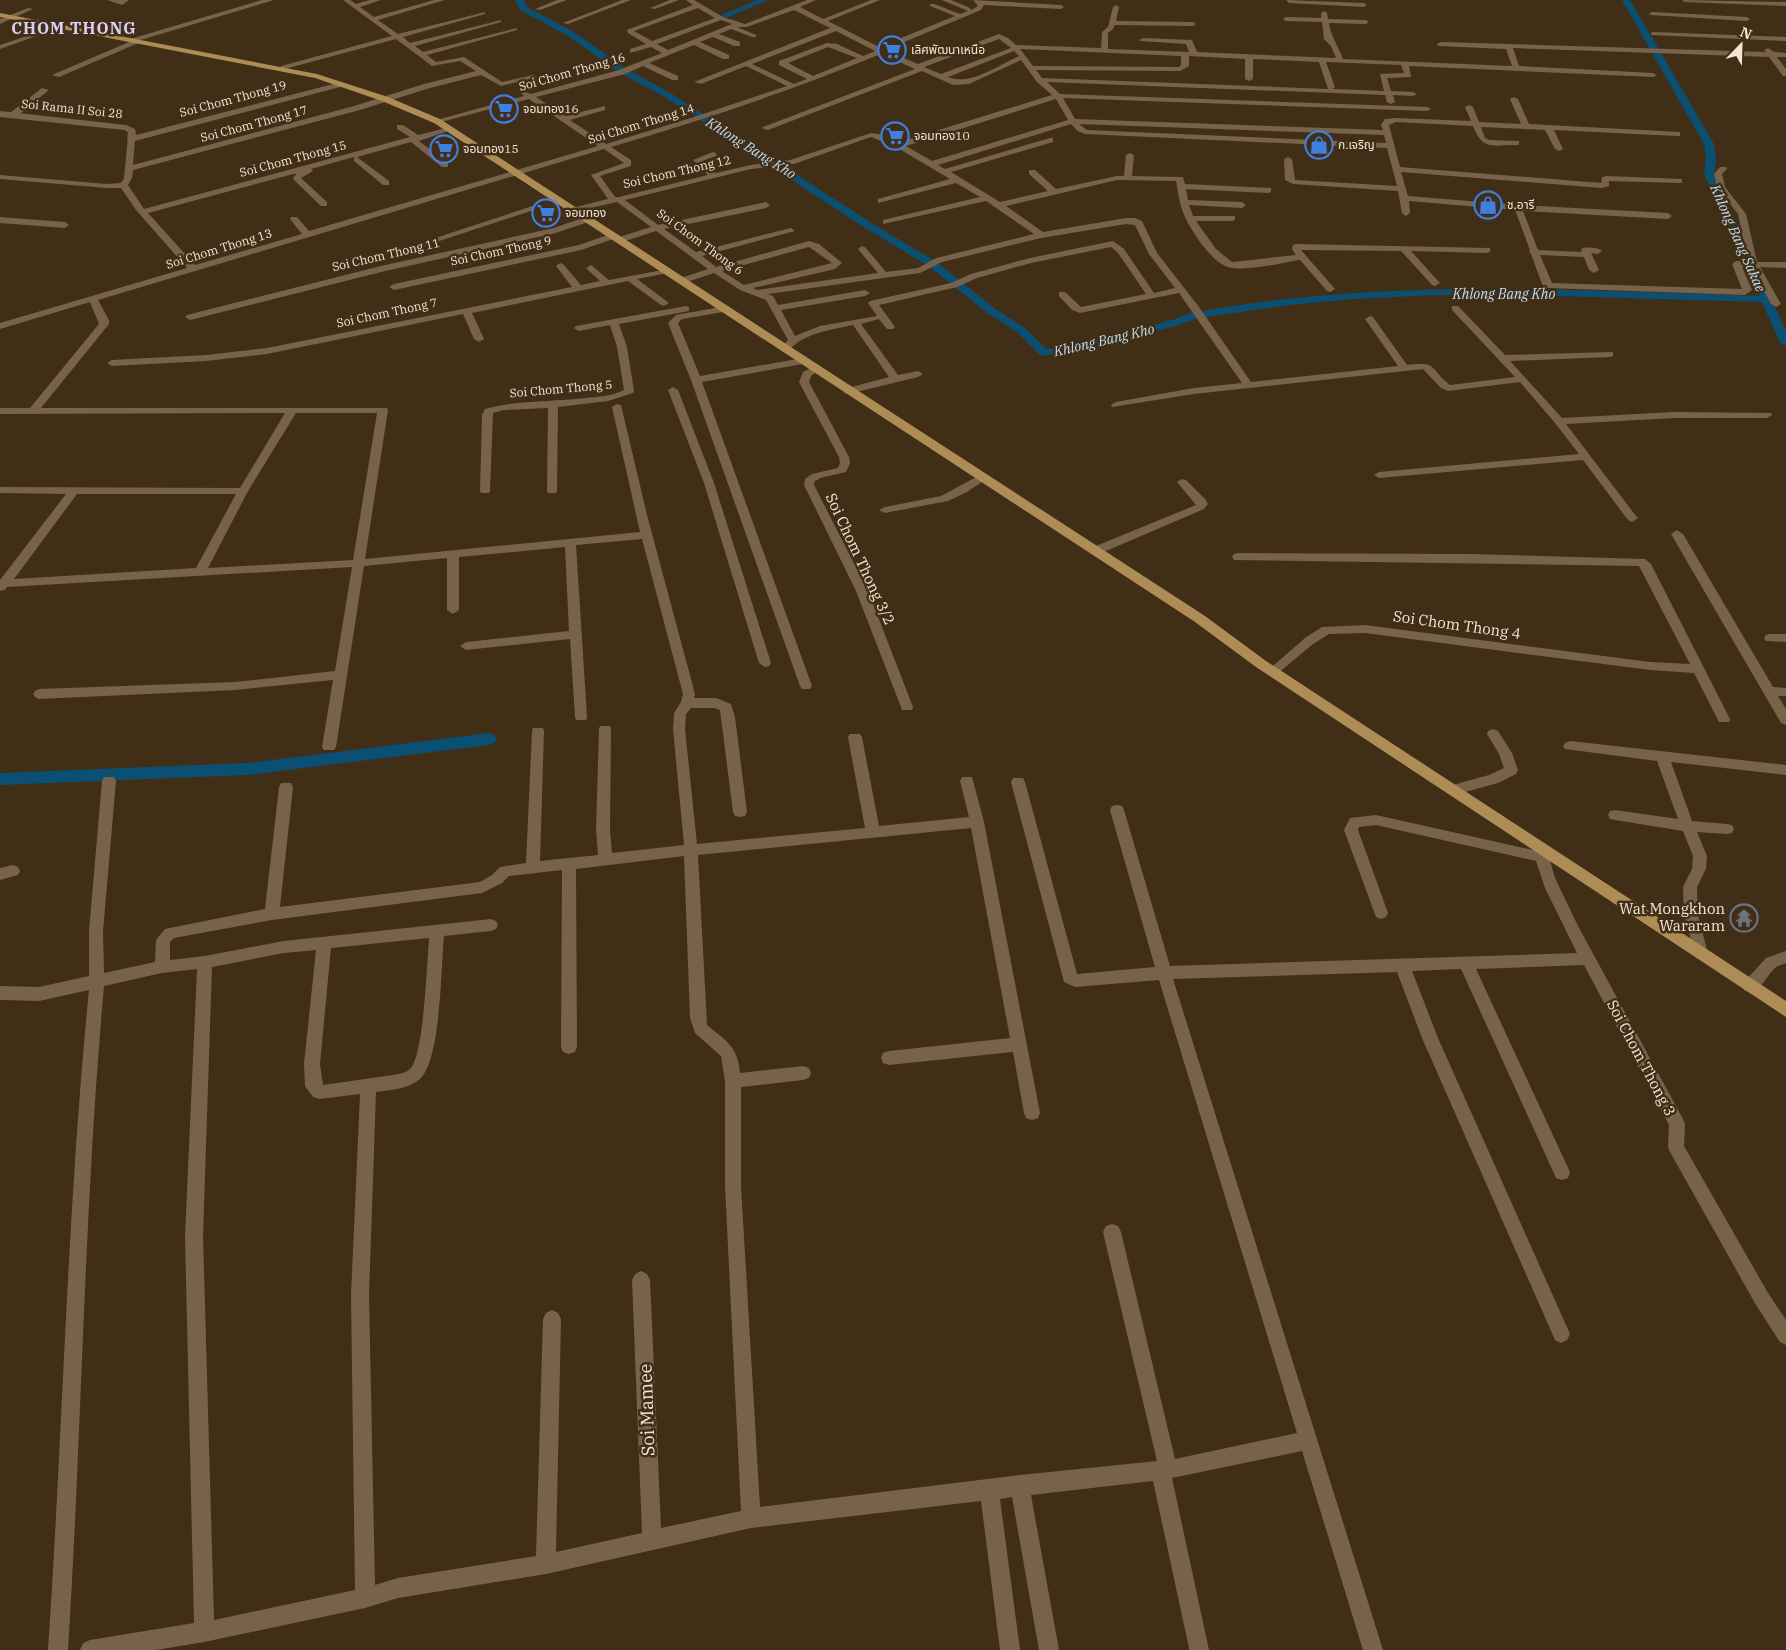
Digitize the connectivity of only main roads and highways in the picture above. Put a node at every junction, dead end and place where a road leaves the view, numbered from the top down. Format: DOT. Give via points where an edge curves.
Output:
graph roads {
  1 [pos="0,15"];
  2 [pos="1786,1010"];
  1 -- 2 [label="main road" via="284,68 385,99 437,121 681,281 789,345 803,361 1200,619 1454,790 1540,852"];
}
